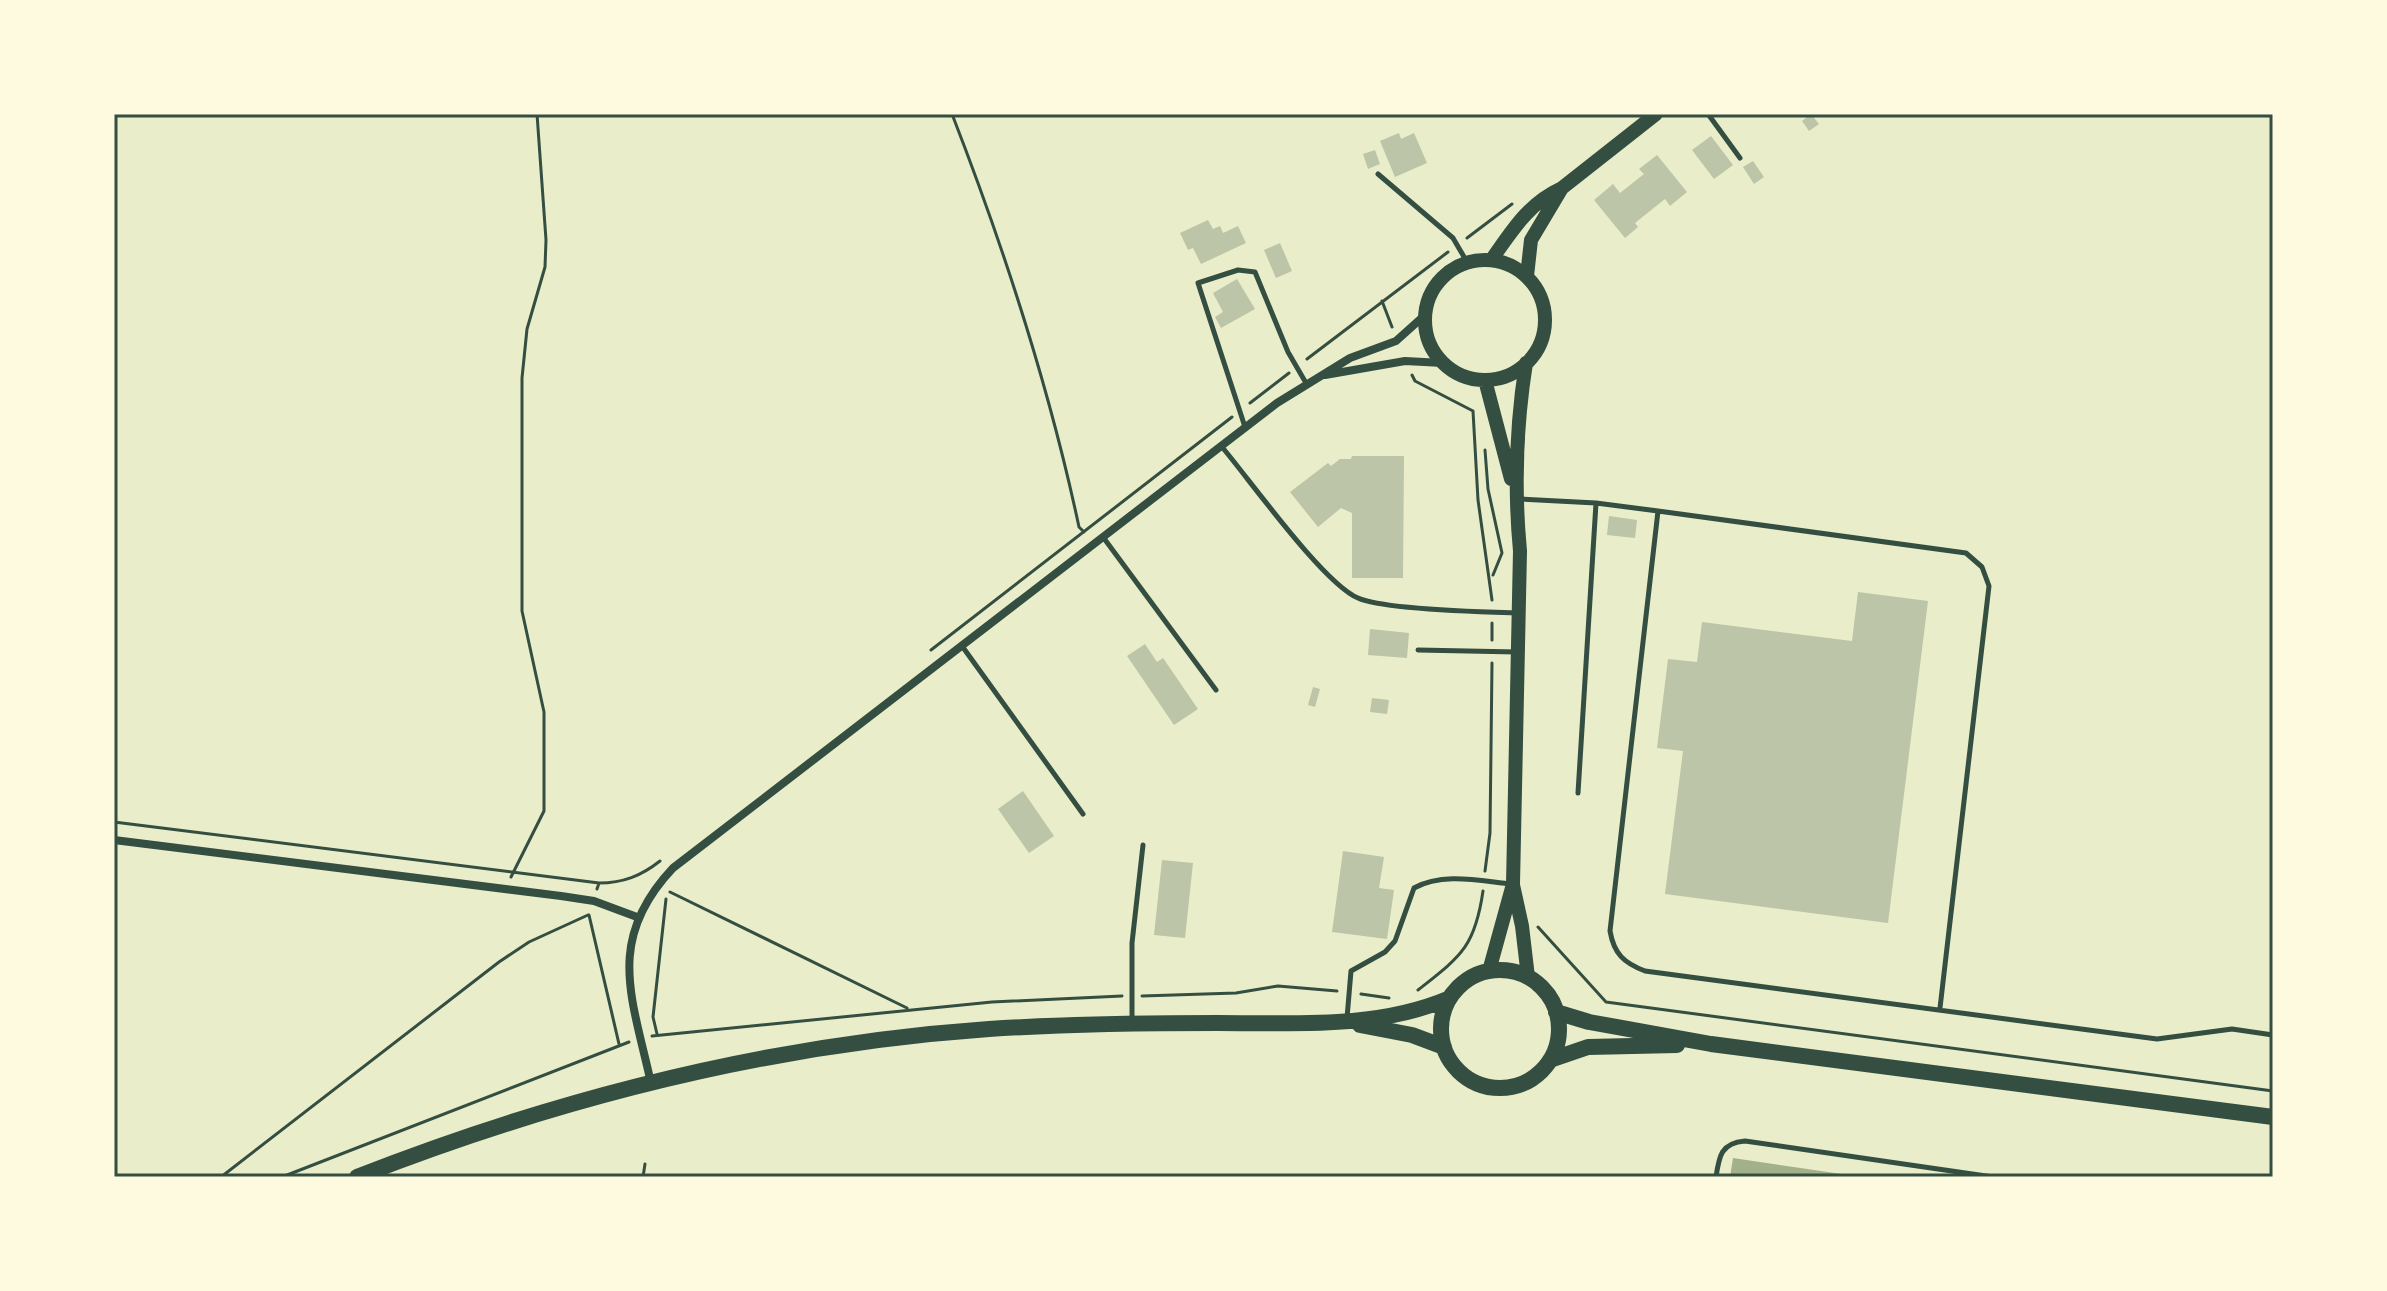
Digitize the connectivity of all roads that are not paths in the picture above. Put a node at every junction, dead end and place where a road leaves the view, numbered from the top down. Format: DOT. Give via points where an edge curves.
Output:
graph roads {
  1 [pos="1656,114"];
  2 [pos="1708,114"];
  3 [pos="1740,158"];
  4 [pos="1378,174"];
  5 [pos="1562,188"];
  6 [pos="1492,259"];
  7 [pos="1467,262"];
  8 [pos="1527,276"];
  9 [pos="1425,315"];
  10 [pos="1443,363"];
  11 [pos="1526,363"];
  12 [pos="1321,376"];
  13 [pos="1485,380"];
  14 [pos="1306,383"];
  15 [pos="1245,427"];
  16 [pos="1221,446"];
  17 [pos="1515,499"];
  18 [pos="1596,503"];
  19 [pos="1658,511"];
  20 [pos="1103,537"];
  21 [pos="1519,613"];
  22 [pos="962,646"];
  23 [pos="1418,650"];
  24 [pos="1518,652"];
  25 [pos="1216,690"];
  26 [pos="1578,793"];
  27 [pos="1083,814"];
  28 [pos="114,840"];
  29 [pos="1143,845"];
  30 [pos="1513,884"];
  31 [pos="637,917"];
  32 [pos="1489,971"];
  33 [pos="1528,977"];
  34 [pos="1450,998"];
  35 [pos="1940,1008"];
  36 [pos="1556,1012"];
  37 [pos="1132,1023"];
  38 [pos="1347,1023"];
  39 [pos="2273,1035"];
  40 [pos="1711,1044"];
  41 [pos="1444,1047"];
  42 [pos="1550,1060"];
  43 [pos="651,1083"];
  44 [pos="2273,1117"];
  45 [pos="357,1177"];
  46 [pos="1716,1177"];
  47 [pos="1993,1177"];
  1 -- 5 [label="street"];
  2 -- 3 [label="lane"];
  4 -- 7 [label="lane" via="1457,245"];
  5 -- 6 [label="street" via="1523,215"];
  5 -- 8 [label="street" via="1531,240"];
  6 -- 7 [label="street"];
  6 -- 8 [label="street"];
  7 -- 9 [label="street" via="1442,276 1431,291"];
  8 -- 11 [label="street" via="1538,290 1545,325 1541,343"];
  9 -- 10 [label="street" via="1428,343"];
  9 -- 12 [label="street" via="1396,341 1350,358"];
  10 -- 12 [label="street" via="1405,361"];
  10 -- 13 [label="street" via="1467,378"];
  11 -- 13 [label="street" via="1501,378"];
  11 -- 17 [label="street"];
  12 -- 14 [label="street"];
  13 -- 17 [label="street"];
  14 -- 15 [label="street"];
  14 -- 15 [label="lane" via="1255,272 1238,270 1198,283"];
  15 -- 16 [label="street"];
  16 -- 20 [label="street"];
  16 -- 21 [label="lane" via="1332,577 1356,597"];
  17 -- 18 [label="lane"];
  17 -- 21 [label="street"];
  18 -- 19 [label="lane"];
  18 -- 26 [label="lane"];
  19 -- 35 [label="lane" via="1966,553 1982,567 1989,586"];
  19 -- 35 [label="lane" via="1612,946 1629,965 1645,971"];
  20 -- 22 [label="street"];
  20 -- 25 [label="lane"];
  21 -- 24 [label="street"];
  22 -- 27 [label="lane"];
  22 -- 31 [label="street" via="673,868"];
  23 -- 24 [label="lane"];
  24 -- 30 [label="street"];
  28 -- 31 [label="street" via="594,901"];
  29 -- 37 [label="lane" via="1132,943"];
  30 -- 32 [label="street"];
  30 -- 33 [label="street"];
  30 -- 38 [label="lane" via="1447,879 1414,888 1395,941 1351,971"];
  31 -- 43 [label="street" via="628,952 629,983"];
  32 -- 33 [label="main road"];
  32 -- 34 [label="main road" via="1467,980"];
  33 -- 36 [label="main road"];
  34 -- 38 [label="main road" via="1416,1012"];
  34 -- 41 [label="main road" via="1441,1022"];
  35 -- 39 [label="lane" via="2157,1039 2232,1029"];
  36 -- 40 [label="main road"];
  36 -- 42 [label="main road" via="1559,1037"];
  37 -- 38 [label="main road"];
  37 -- 43 [label="main road" via="910,1037"];
  38 -- 41 [label="main road"];
  40 -- 42 [label="main road" via="1588,1047"];
  40 -- 44 [label="main road"];
  41 -- 42 [label="main road" via="1457,1070 1493,1088 1519,1085"];
  43 -- 45 [label="main road" via="512,1122"];
  46 -- 47 [label="lane" via="1722,1151 1728,1144 1745,1141"];
}
